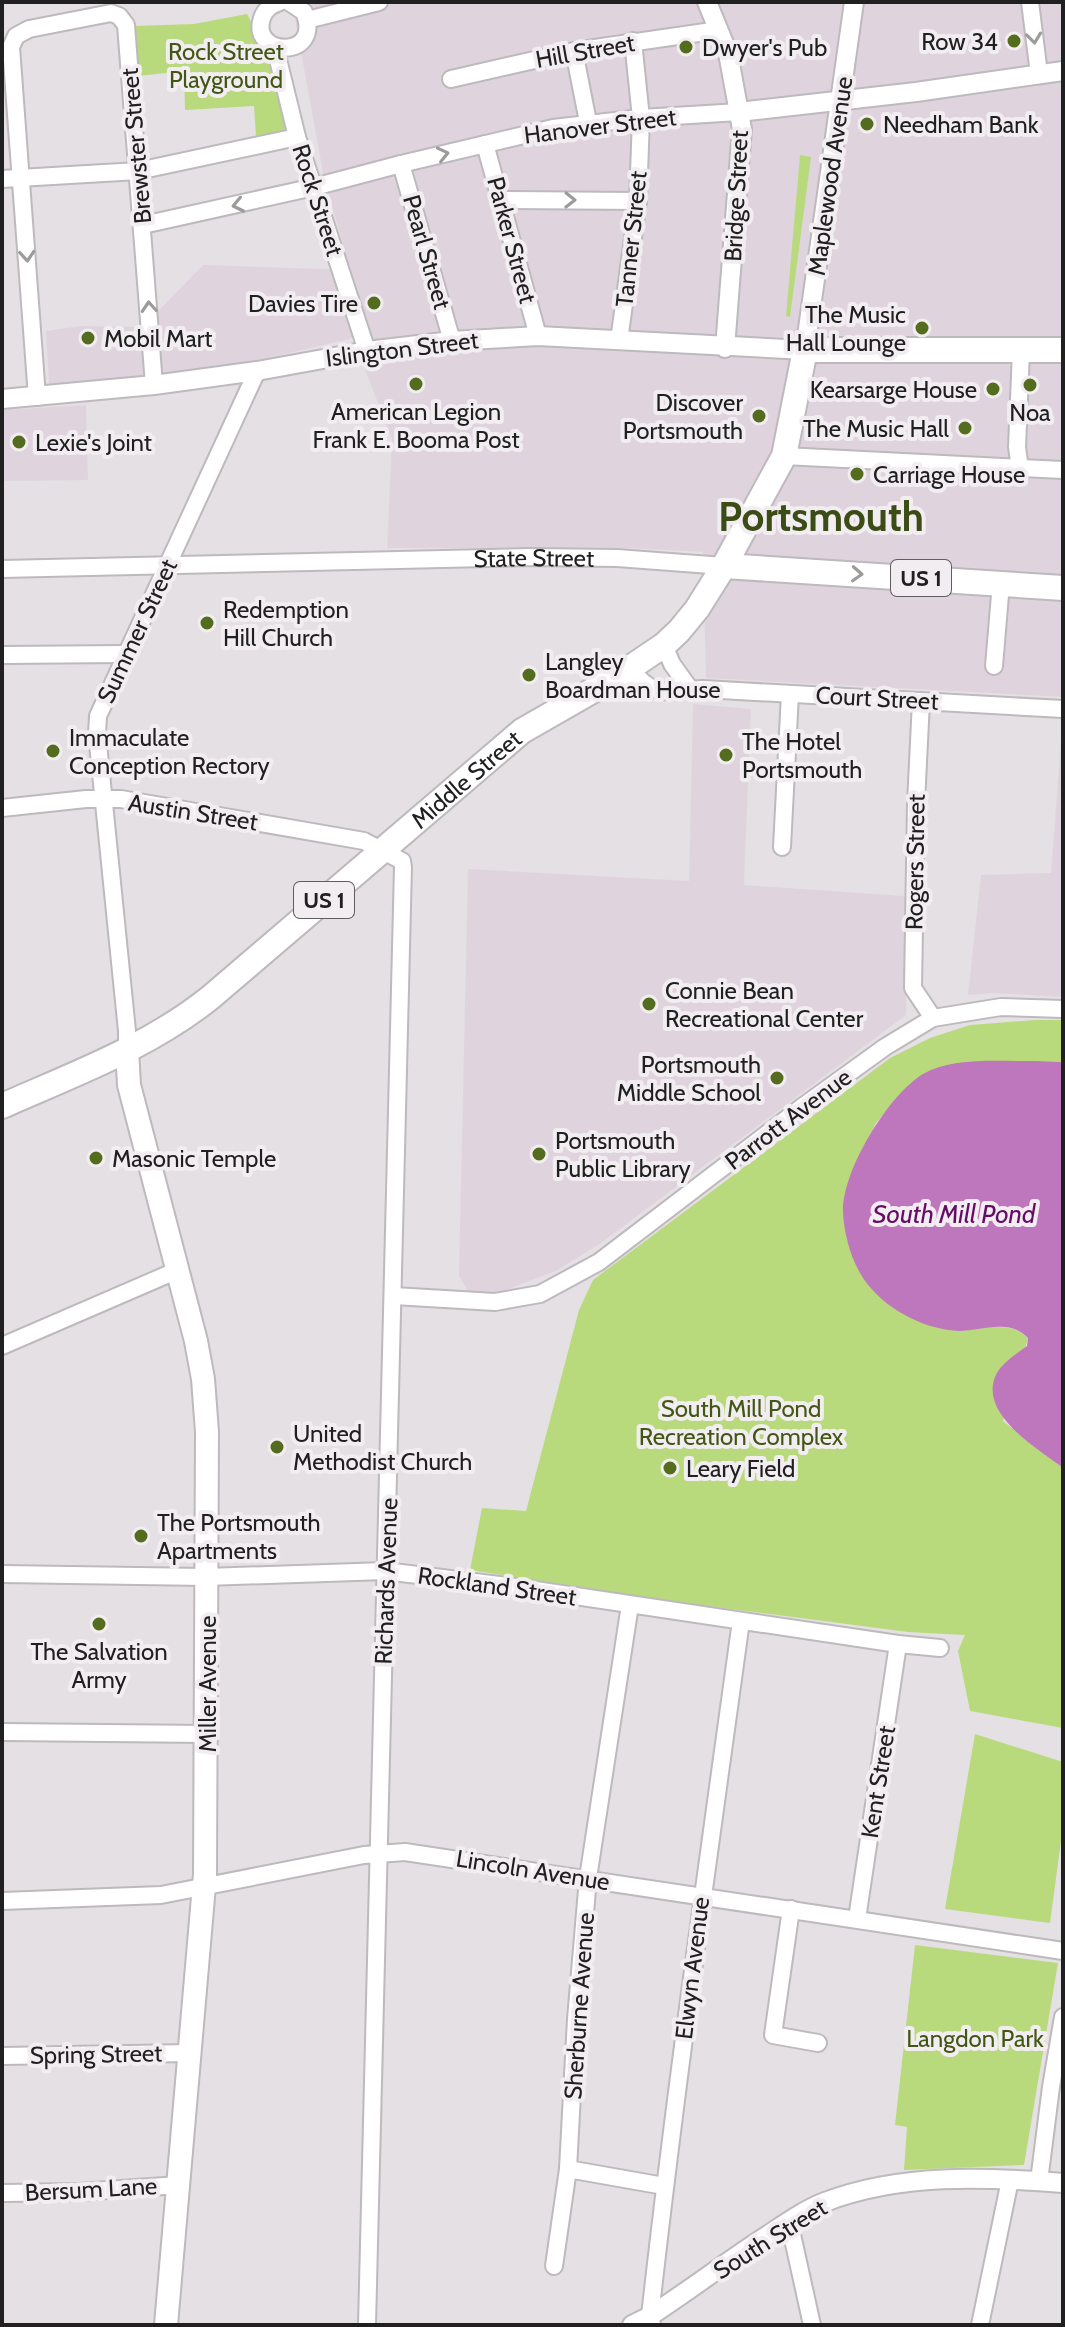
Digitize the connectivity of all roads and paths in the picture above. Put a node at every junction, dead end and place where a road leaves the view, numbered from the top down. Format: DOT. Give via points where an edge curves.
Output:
graph roads {
  1 [pos="280,2"];
  2 [pos="289,2"];
  3 [pos="379,2"];
  4 [pos="707,2"];
  5 [pos="854,2"];
  6 [pos="1030,2"];
  7 [pos="307,20"];
  8 [pos="719,30"];
  9 [pos="633,41"];
  10 [pos="275,47"];
  11 [pos="574,51"];
  12 [pos="1063,71"];
  13 [pos="1039,74"];
  14 [pos="451,79"];
  15 [pos="841,101"];
  16 [pos="739,112"];
  17 [pos="641,118"];
  18 [pos="588,122"];
  19 [pos="297,137"];
  20 [pos="485,144"];
  21 [pos="401,164"];
  22 [pos="138,171"];
  23 [pos="21,178"];
  24 [pos="2,179"];
  25 [pos="314,187"];
  26 [pos="502,200"];
  27 [pos="638,201"];
  28 [pos="143,225"];
  29 [pos="538,336"];
  30 [pos="452,341"];
  31 [pos="619,341"];
  32 [pos="725,348"];
  33 [pos="805,350"];
  34 [pos="1063,350"];
  35 [pos="367,351"];
  36 [pos="1021,351"];
  37 [pos="257,371"];
  38 [pos="154,385"];
  39 [pos="37,397"];
  40 [pos="2,399"];
  41 [pos="784,456"];
  42 [pos="1020,469"];
  43 [pos="1063,470"];
  44 [pos="744,533"];
  45 [pos="167,565"];
  46 [pos="724,566"];
  47 [pos="2,569"];
  48 [pos="779,569"];
  49 [pos="1001,583"];
  50 [pos="1063,588"];
  51 [pos="664,645"];
  52 [pos="126,654"];
  53 [pos="2,655"];
  54 [pos="994,666"];
  55 [pos="629,668"];
  56 [pos="690,689"];
  57 [pos="790,694"];
  58 [pos="921,701"];
  59 [pos="1063,709"];
  60 [pos="103,798"];
  61 [pos="2,808"];
  62 [pos="782,847"];
  63 [pos="381,850"];
  64 [pos="1063,1009"];
  65 [pos="933,1018"];
  66 [pos="127,1050"];
  67 [pos="2,1106"];
  68 [pos="178,1270"];
  69 [pos="394,1296"];
  70 [pos="2,1346"];
  71 [pos="385,1571"];
  72 [pos="2,1574"];
  73 [pos="206,1577"];
  74 [pos="630,1605"];
  75 [pos="741,1621"];
  76 [pos="898,1644"];
  77 [pos="940,1648"];
  78 [pos="2,1732"];
  79 [pos="208,1734"];
  80 [pos="377,1853"];
  81 [pos="588,1878"];
  82 [pos="205,1887"];
  83 [pos="701,1896"];
  84 [pos="2,1901"];
  85 [pos="791,1909"];
  86 [pos="857,1919"];
  87 [pos="1063,1951"];
  88 [pos="1063,2017"];
  89 [pos="818,2043"];
  90 [pos="191,2053"];
  91 [pos="2,2056"];
  92 [pos="568,2169"];
  93 [pos="1010,2180"];
  94 [pos="1039,2181"];
  95 [pos="1063,2183"];
  96 [pos="179,2185"];
  97 [pos="664,2186"];
  98 [pos="2,2193"];
  99 [pos="789,2221"];
  100 [pos="554,2266"];
  101 [pos="651,2321"];
  102 [pos="166,2325"];
  103 [pos="367,2325"];
  104 [pos="632,2325"];
  105 [pos="812,2325"];
  106 [pos="980,2325"];
  1 -- 10 [label="street, Rock Street" via="268,8 261,22 264,37"];
  2 -- 7 [label="street" via="299,6"];
  3 -- 7 [label="street"];
  4 -- 8 [label="street, Bridge Street"];
  5 -- 15 [label="street, Maplewood Avenue"];
  6 -- 13 [label="street, one-way"];
  7 -- 10 [label="street" via="302,41 290,48"];
  8 -- 9 [label="street, Hill Street"];
  8 -- 16 [label="street, Bridge Street"];
  9 -- 11 [label="street, Hill Street"];
  9 -- 17 [label="street, Tanner Street"];
  10 -- 19 [label="street, Rock Street"];
  11 -- 14 [label="street, Hill Street"];
  11 -- 18 [label="street"];
  12 -- 13 [label="street, Hanover Street"];
  13 -- 15 [label="street, Hanover Street"];
  15 -- 16 [label="street, Hanover Street"];
  15 -- 33 [label="street, Maplewood Avenue"];
  16 -- 17 [label="street, Hanover Street"];
  16 -- 32 [label="street, Bridge Street" via="741,157"];
  17 -- 18 [label="street, Hanover Street"];
  17 -- 27 [label="street, Tanner Street"];
  18 -- 20 [label="street, Hanover Street"];
  19 -- 22 [label="street"];
  19 -- 25 [label="street, Rock Street"];
  21 -- 20 [label="street, Hanover Street, one-way"];
  20 -- 26 [label="street, Parker Street"];
  21 -- 25 [label="street, Hanover Street"];
  21 -- 30 [label="street, Pearl Street"];
  22 -- 23 [label="street"];
  22 -- 23 [label="street, Brewster Street" via="126,25 122,18 107,14 16,36 11,47"];
  22 -- 28 [label="street, Brewster Street"];
  23 -- 24 [label="street"];
  23 -- 39 [label="street, one-way"];
  25 -- 28 [label="street, Hanover Street, one-way"];
  25 -- 35 [label="street, Rock Street"];
  26 -- 27 [label="street, one-way"];
  26 -- 29 [label="street, Parker Street"];
  27 -- 31 [label="street, Tanner Street"];
  38 -- 28 [label="street, Brewster Street, one-way"];
  29 -- 30 [label="street, Islington Street"];
  29 -- 31 [label="street, Islington Street"];
  30 -- 35 [label="street, Islington Street"];
  31 -- 32 [label="street, Islington Street"];
  32 -- 33 [label="street, Islington Street"];
  33 -- 36 [label="main road"];
  33 -- 41 [label="main road, Middle Street / US 1"];
  34 -- 36 [label="main road"];
  35 -- 37 [label="street, Islington Street"];
  36 -- 42 [label="street"];
  37 -- 38 [label="street, Islington Street"];
  37 -- 45 [label="street, Summer Street"];
  38 -- 39 [label="street, Islington Street"];
  39 -- 40 [label="street, Islington Street"];
  41 -- 42 [label="street"];
  41 -- 44 [label="main road, Middle Street / US 1"];
  42 -- 43 [label="street"];
  44 -- 46 [label="main road, Middle Street / US 1"];
  44 -- 48 [label="main road" via="744,552"];
  45 -- 46 [label="street, State Street" via="530,557"];
  45 -- 47 [label="street, State Street"];
  45 -- 52 [label="street, Summer Street"];
  46 -- 48 [label="main road, State Street / US 1"];
  46 -- 51 [label="main road, Middle Street / US 1" via="697,609"];
  48 -- 49 [label="main road, State Street / US 1, one-way"];
  49 -- 50 [label="main road, State Street / US 1"];
  49 -- 54 [label="street"];
  51 -- 55 [label="main road, Middle Street / US 1"];
  51 -- 56 [label="street"];
  52 -- 53 [label="street"];
  52 -- 60 [label="street, Summer Street" via="98,716"];
  55 -- 56 [label="street, Court Street" via="658,692"];
  55 -- 63 [label="main road, Middle Street / US 1" via="522,731"];
  56 -- 57 [label="street, Court Street"];
  57 -- 58 [label="street, Court Street"];
  57 -- 62 [label="street"];
  58 -- 59 [label="street, Court Street"];
  58 -- 65 [label="street, Rogers Street" via="913,988"];
  60 -- 61 [label="street, Austin Street"];
  60 -- 63 [label="street, Austin Street" via="364,841"];
  60 -- 66 [label="street, Summer Street"];
  63 -- 66 [label="main road, Middle Street / US 1" via="200,1006"];
  63 -- 69 [label="street, Richards Avenue" via="402,861 403,867"];
  64 -- 65 [label="street, Parrott Avenue" via="1001,1007"];
  65 -- 69 [label="street, Parrott Avenue" via="885,1047 565,1283 540,1294 495,1302"];
  66 -- 67 [label="main road, Middle Street / US 1"];
  66 -- 68 [label="main road, Miller Avenue" via="129,1085"];
  68 -- 70 [label="street"];
  68 -- 73 [label="main road, Miller Avenue" via="203,1379"];
  69 -- 71 [label="street, Richards Avenue"];
  71 -- 73 [label="street, Rockland Street"];
  71 -- 74 [label="street, Rockland Street"];
  71 -- 80 [label="street, Richards Avenue"];
  72 -- 73 [label="street, Rockland Street"];
  73 -- 79 [label="main road, Miller Avenue"];
  74 -- 75 [label="street, Rockland Street"];
  74 -- 81 [label="street, Sherburne Avenue"];
  75 -- 76 [label="street, Rockland Street"];
  75 -- 83 [label="street, Elwyn Avenue"];
  76 -- 77 [label="street, Rockland Street"];
  76 -- 86 [label="street, Kent Street"];
  78 -- 79 [label="street"];
  79 -- 82 [label="main road, Miller Avenue"];
  80 -- 81 [label="street, Lincoln Avenue" via="419,1853"];
  80 -- 82 [label="street, Lincoln Avenue"];
  80 -- 103 [label="street, Richards Avenue"];
  81 -- 83 [label="street, Lincoln Avenue"];
  81 -- 92 [label="street, Sherburne Avenue"];
  82 -- 84 [label="street, Lincoln Avenue" via="133,1897"];
  82 -- 90 [label="main road, Miller Avenue"];
  83 -- 85 [label="street, Lincoln Avenue"];
  83 -- 97 [label="street, Elwyn Avenue"];
  85 -- 86 [label="street, Lincoln Avenue"];
  85 -- 89 [label="street" via="773,2035"];
  86 -- 87 [label="street, Lincoln Avenue"];
  88 -- 94 [label="street"];
  90 -- 91 [label="street, Spring Street"];
  90 -- 96 [label="main road, Miller Avenue"];
  92 -- 97 [label="street"];
  92 -- 100 [label="street, Sherburne Avenue"];
  93 -- 94 [label="street, South Street"];
  93 -- 99 [label="street, South Street" via="871,2188"];
  93 -- 106 [label="street"];
  94 -- 95 [label="street, South Street"];
  96 -- 98 [label="street, Bersum Lane"];
  96 -- 102 [label="main road, Miller Avenue"];
  97 -- 101 [label="street, Elwyn Avenue"];
  99 -- 101 [label="street, South Street"];
  99 -- 105 [label="street"];
  101 -- 104 [label="street, South Street"];
}
